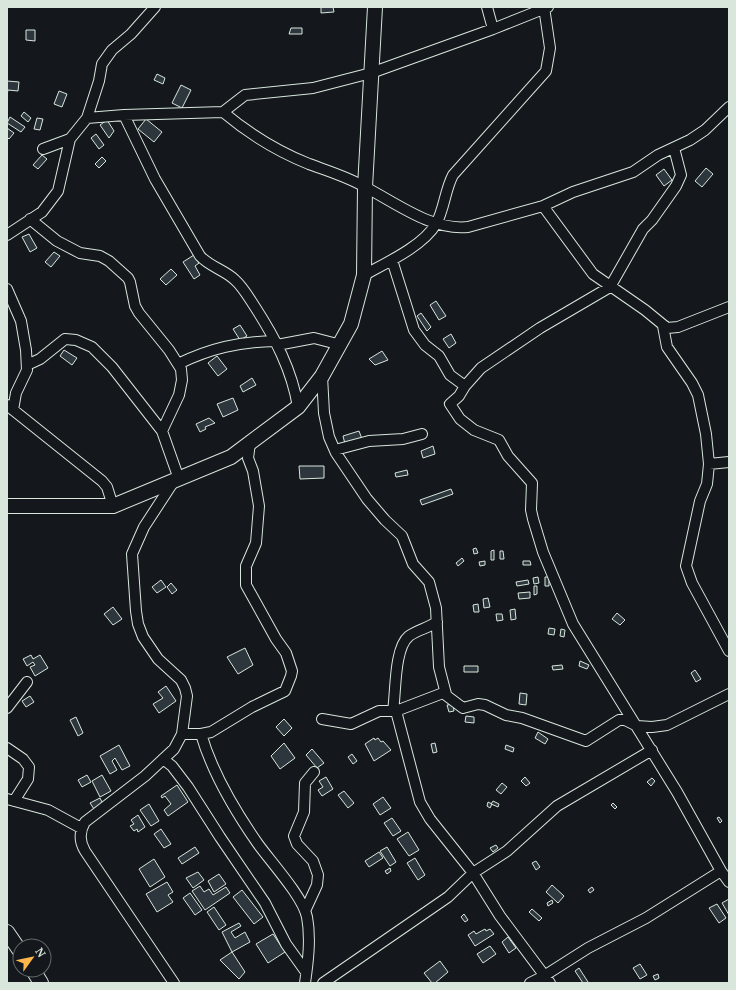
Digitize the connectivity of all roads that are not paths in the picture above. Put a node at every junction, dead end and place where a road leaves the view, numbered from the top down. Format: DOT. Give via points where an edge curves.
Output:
graph roads {
  1 [pos="155,7"];
  2 [pos="375,7"];
  3 [pos="487,7"];
  4 [pos="545,8"];
  5 [pos="493,29"];
  6 [pos="371,73"];
  7 [pos="729,107"];
  8 [pos="223,112"];
  9 [pos="124,115"];
  10 [pos="87,118"];
  11 [pos="70,139"];
  12 [pos="674,148"];
  13 [pos="43,149"];
  14 [pos="365,187"];
  15 [pos="543,206"];
  16 [pos="30,220"];
  17 [pos="436,224"];
  18 [pos="7,235"];
  19 [pos="392,260"];
  20 [pos="364,275"];
  21 [pos="610,287"];
  22 [pos="7,289"];
  23 [pos="729,307"];
  24 [pos="663,326"];
  25 [pos="276,343"];
  26 [pos="340,345"];
  27 [pos="178,364"];
  28 [pos="27,365"];
  29 [pos="322,376"];
  30 [pos="465,386"];
  31 [pos="298,407"];
  32 [pos="10,408"];
  33 [pos="162,431"];
  34 [pos="422,434"];
  35 [pos="250,443"];
  36 [pos="335,450"];
  37 [pos="729,462"];
  38 [pos="709,464"];
  39 [pos="176,480"];
  40 [pos="7,506"];
  41 [pos="113,506"];
  42 [pos="437,622"];
  43 [pos="729,651"];
  44 [pos="27,682"];
  45 [pos="446,694"];
  46 [pos="729,694"];
  47 [pos="7,708"];
  48 [pos="395,711"];
  49 [pos="322,719"];
  50 [pos="637,726"];
  51 [pos="182,734"];
  52 [pos="201,734"];
  53 [pos="7,748"];
  54 [pos="652,750"];
  55 [pos="163,759"];
  56 [pos="314,772"];
  57 [pos="11,800"];
  58 [pos="81,828"];
  59 [pos="721,871"];
  60 [pos="473,873"];
  61 [pos="729,882"];
  62 [pos="305,911"];
  63 [pos="306,972"];
  64 [pos="547,980"];
  65 [pos="174,983"];
  66 [pos="305,983"];
  67 [pos="323,983"];
  68 [pos="530,983"];
  1 -- 10 [label="street" via="131,34 112,50 102,64"];
  2 -- 6 [label="street"];
  3 -- 5 [label="street"];
  4 -- 5 [label="street"];
  4 -- 17 [label="street" via="550,48 546,71 453,175"];
  5 -- 6 [label="street"];
  6 -- 8 [label="street" via="313,88 245,95"];
  6 -- 14 [label="street"];
  7 -- 12 [label="street" via="705,130"];
  8 -- 9 [label="street"];
  8 -- 14 [label="street" via="236,123 287,154"];
  9 -- 10 [label="street"];
  9 -- 25 [label="street" via="155,179 200,256 209,265 235,279"];
  10 -- 11 [label="street"];
  11 -- 13 [label="street"];
  11 -- 16 [label="street" via="58,191 42,212"];
  12 -- 15 [label="street" via="658,155 633,172 574,192"];
  12 -- 21 [label="street" via="681,175 676,186 643,229"];
  14 -- 17 [label="street"];
  14 -- 20 [label="street"];
  15 -- 17 [label="street" via="468,227 457,228"];
  15 -- 21 [label="street" via="593,274"];
  16 -- 18 [label="street"];
  16 -- 27 [label="street" via="62,244 80,253 100,256 124,274 130,282 139,313"];
  17 -- 19 [label="street" via="419,241"];
  19 -- 20 [label="street"];
  19 -- 30 [label="street" via="414,330 424,345 439,356 450,374"];
  20 -- 26 [label="street" via="352,324"];
  21 -- 24 [label="street" via="645,310"];
  21 -- 30 [label="street" via="514,344 481,368"];
  22 -- 28 [label="street" via="25,334"];
  23 -- 24 [label="street" via="672,329"];
  24 -- 38 [label="street" via="667,347 698,395 703,412"];
  25 -- 26 [label="street" via="314,338"];
  25 -- 27 [label="street" via="247,342 212,349"];
  25 -- 31 [label="street" via="294,384"];
  26 -- 29 [label="street"];
  27 -- 33 [label="street" via="182,380 179,394"];
  28 -- 32 [label="street"];
  28 -- 33 [label="street" via="40,359 65,338 86,344 100,353"];
  29 -- 31 [label="street"];
  29 -- 36 [label="street" via="324,413"];
  30 -- 50 [label="street" via="450,405 460,419 477,433 498,439 508,456 532,483 533,519 543,552 573,624"];
  31 -- 35 [label="street"];
  32 -- 41 [label="street" via="102,481 107,487"];
  33 -- 39 [label="street"];
  34 -- 36 [label="street" via="403,439 369,441"];
  35 -- 39 [label="street" via="231,457"];
  35 -- 52 [label="street" via="248,458 259,506 256,543 246,566 246,585 286,653 292,671 285,691 211,732"];
  36 -- 42 [label="street" via="367,498 402,536 413,564 429,582"];
  37 -- 38 [label="street"];
  38 -- 43 [label="street" via="707,484 700,501 686,566 692,583"];
  39 -- 41 [label="street"];
  39 -- 51 [label="street" via="144,527 132,554 136,611 143,637 158,659 181,680 185,688 187,696"];
  40 -- 41 [label="street"];
  42 -- 45 [label="street" via="439,667"];
  42 -- 48 [label="street" via="408,637 402,646"];
  44 -- 47 [label="street"];
  45 -- 48 [label="street" via="441,693"];
  45 -- 50 [label="street" via="463,708 485,705 506,715 522,718 584,741 619,720 626,720"];
  46 -- 50 [label="street" via="667,725"];
  48 -- 49 [label="street" via="379,711 351,724"];
  48 -- 60 [label="street" via="420,802 430,819"];
  50 -- 54 [label="street"];
  51 -- 52 [label="street"];
  51 -- 55 [label="street" via="174,749"];
  52 -- 62 [label="street" via="231,800 256,842"];
  53 -- 57 [label="street" via="23,759 29,767 28,779"];
  54 -- 59 [label="street"];
  54 -- 60 [label="street" via="557,806 507,851"];
  55 -- 58 [label="street" via="126,792 85,822"];
  55 -- 63 [label="street" via="172,766 188,787 265,903 286,944"];
  56 -- 62 [label="street" via="305,783 304,812 294,836 297,844 313,861 318,875 317,885"];
  57 -- 58 [label="street" via="48,810"];
  58 -- 65 [label="street" via="81,844"];
  59 -- 61 [label="street"];
  59 -- 64 [label="street" via="646,918 588,948"];
  60 -- 64 [label="street" via="500,916"];
  60 -- 67 [label="street" via="448,897"];
  62 -- 63 [label="street" via="308,928"];
  63 -- 66 [label="street"];
  64 -- 68 [label="street"];
}
